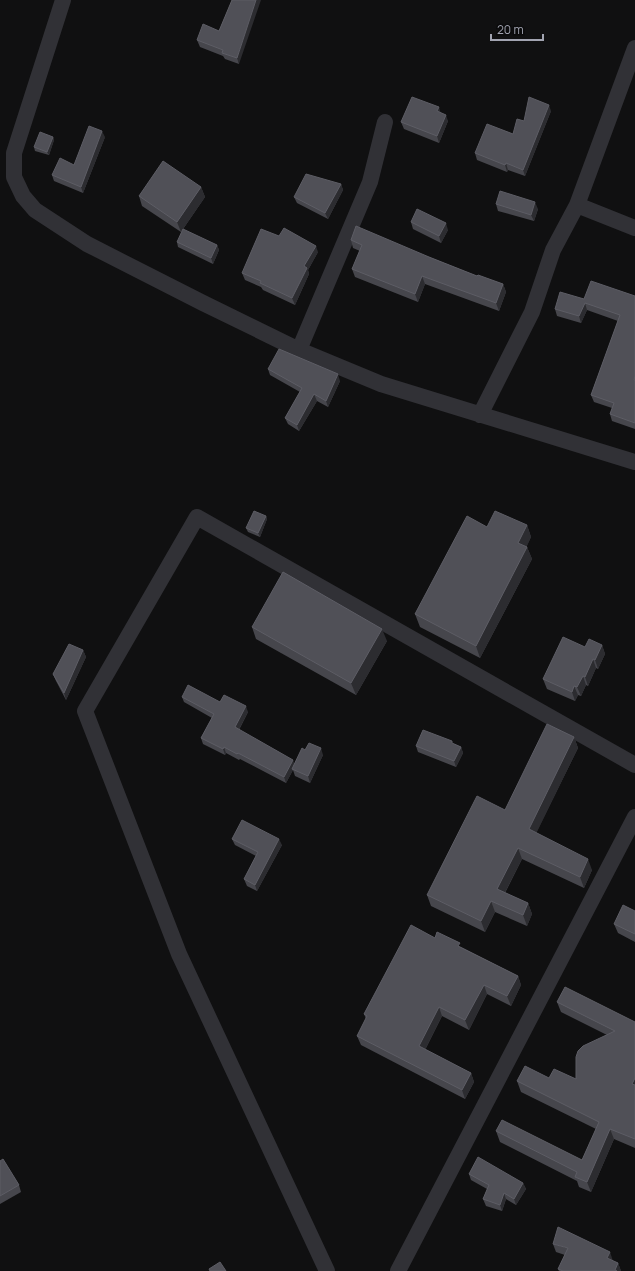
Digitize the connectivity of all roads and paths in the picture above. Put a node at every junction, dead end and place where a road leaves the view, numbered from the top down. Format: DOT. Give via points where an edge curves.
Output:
graph roads {
  1 [pos="63,0"];
  2 [pos="635,48"];
  3 [pos="385,122"];
  4 [pos="577,205"];
  5 [pos="635,228"];
  6 [pos="299,350"];
  7 [pos="480,415"];
  8 [pos="635,462"];
  9 [pos="635,764"];
  10 [pos="635,817"];
  11 [pos="327,1271"];
  12 [pos="398,1271"];
  1 -- 6 [label="street" via="14,153 14,177 23,196 35,210 87,244"];
  2 -- 4 [label="street"];
  3 -- 6 [label="street" via="370,182"];
  4 -- 5 [label="street"];
  4 -- 7 [label="street" via="553,250 532,312"];
  6 -- 7 [label="street" via="381,384"];
  7 -- 8 [label="street"];
  9 -- 11 [label="street" via="197,517 85,711 179,954"];
  10 -- 12 [label="street"];
}
